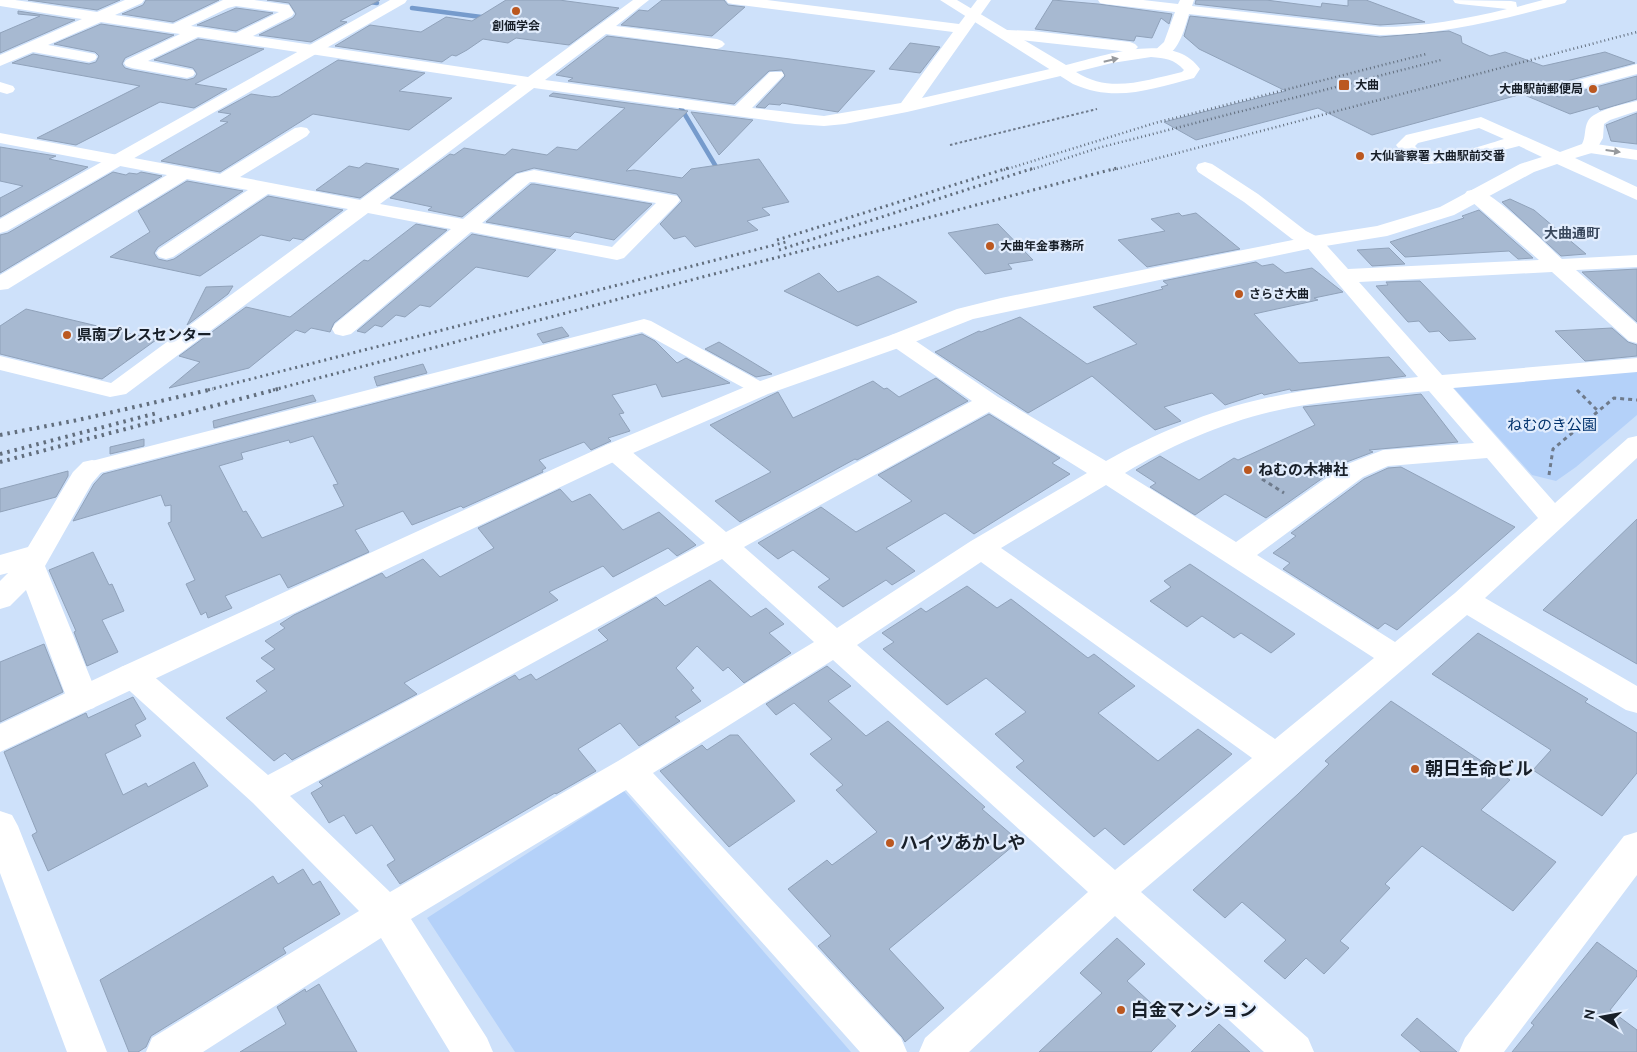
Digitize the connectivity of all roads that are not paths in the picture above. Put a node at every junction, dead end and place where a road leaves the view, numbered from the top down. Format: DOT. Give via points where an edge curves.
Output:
graph roads {
  1 [pos="80,0"];
  2 [pos="137,0"];
  3 [pos="400,0"];
  4 [pos="642,0"];
  5 [pos="733,0"];
  6 [pos="947,0"];
  7 [pos="984,0"];
  8 [pos="1105,0"];
  9 [pos="1460,0"];
  10 [pos="1560,0"];
  11 [pos="768,2"];
  12 [pos="1185,4"];
  13 [pos="2,5"];
  14 [pos="1530,7"];
  15 [pos="55,11"];
  16 [pos="973,15"];
  17 [pos="97,17"];
  18 [pos="174,29"];
  19 [pos="603,29"];
  20 [pos="963,29"];
  21 [pos="196,32"];
  22 [pos="1007,35"];
  23 [pos="238,38"];
  24 [pos="717,44"];
  25 [pos="30,47"];
  26 [pos="1130,47"];
  27 [pos="313,50"];
  28 [pos="1160,53"];
  29 [pos="89,57"];
  30 [pos="0,60"];
  31 [pos="1637,69"];
  32 [pos="1063,71"];
  33 [pos="187,72"];
  34 [pos="776,75"];
  35 [pos="533,82"];
  36 [pos="1559,90"];
  37 [pos="1637,106"];
  38 [pos="907,107"];
  39 [pos="739,111"];
  40 [pos="301,132"];
  41 [pos="0,138"];
  42 [pos="1520,140"];
  43 [pos="1589,148"];
  44 [pos="1637,155"];
  45 [pos="1557,158"];
  46 [pos="119,160"];
  47 [pos="1205,168"];
  48 [pos="184,172"];
  49 [pos="223,180"];
  50 [pos="265,188"];
  51 [pos="1637,194"];
  52 [pos="1474,195"];
  53 [pos="364,207"];
  54 [pos="467,226"];
  55 [pos="0,227"];
  56 [pos="1313,242"];
  57 [pos="166,253"];
  58 [pos="1637,261"];
  59 [pos="1558,264"];
  60 [pos="1344,276"];
  61 [pos="0,284"];
  62 [pos="343,329"];
  63 [pos="1637,336"];
  64 [pos="899,340"];
  65 [pos="0,363"];
  66 [pos="1637,365"];
  67 [pos="1434,384"];
  68 [pos="760,389"];
  69 [pos="989,402"];
  70 [pos="1637,444"];
  71 [pos="1493,450"];
  72 [pos="615,451"];
  73 [pos="92,468"];
  74 [pos="1105,472"];
  75 [pos="1554,520"];
  76 [pos="723,544"];
  77 [pos="982,548"];
  78 [pos="1237,556"];
  79 [pos="34,560"];
  80 [pos="0,565"];
  81 [pos="0,599"];
  82 [pos="1465,600"];
  83 [pos="835,644"];
  84 [pos="1397,658"];
  85 [pos="132,675"];
  86 [pos="83,699"];
  87 [pos="1637,701"];
  88 [pos="0,739"];
  89 [pos="1276,758"];
  90 [pos="630,770"];
  91 [pos="265,794"];
  92 [pos="0,826"];
  93 [pos="1637,847"];
  94 [pos="1114,893"];
  95 [pos="387,914"];
  96 [pos="87,1052"];
  97 [pos="166,1052"];
  98 [pos="473,1052"];
  99 [pos="887,1052"];
  100 [pos="939,1052"];
  101 [pos="1294,1052"];
  102 [pos="1479,1052"];
  1 -- 15 [label="street"];
  2 -- 17 [label="street"];
  3 -- 27 [label="street"];
  4 -- 19 [label="street"];
  5 -- 11 [label="street"];
  6 -- 16 [label="street"];
  7 -- 16 [label="street"];
  8 -- 12 [label="street"];
  9 -- 14 [label="street"];
  10 -- 14 [label="street"];
  11 -- 20 [label="street"];
  12 -- 14 [label="street" via="1380,31 1469,23"];
  12 -- 28 [label="street" via="1171,44"];
  13 -- 15 [label="street"];
  15 -- 17 [label="street"];
  16 -- 20 [label="street"];
  16 -- 22 [label="street"];
  17 -- 18 [label="street"];
  17 -- 25 [label="street"];
  18 -- 21 [label="street"];
  18 -- 23 [label="street" via="224,4 236,2 284,8 287,13"];
  19 -- 24 [label="street"];
  19 -- 35 [label="street"];
  20 -- 38 [label="street"];
  21 -- 23 [label="street"];
  21 -- 33 [label="street" via="132,63"];
  22 -- 26 [label="street"];
  22 -- 32 [label="street"];
  23 -- 27 [label="street"];
  25 -- 29 [label="street"];
  25 -- 30 [label="street"];
  27 -- 35 [label="street"];
  27 -- 46 [label="street"];
  32 -- 28 [label="street, one-way" via="1135,54"];
  28 -- 32 [label="street" via="1182,58 1192,69 1188,74 1115,91 1088,86"];
  31 -- 36 [label="street"];
  32 -- 38 [label="street"];
  34 -- 39 [label="street"];
  35 -- 39 [label="street"];
  35 -- 53 [label="street"];
  37 -- 43 [label="street" via="1604,116 1596,122"];
  38 -- 39 [label="street" via="824,121"];
  40 -- 49 [label="street"];
  41 -- 46 [label="street"];
  42 -- 42 [label="street" via="1446,160 1417,155 1405,144 1412,139 1481,122"];
  42 -- 45 [label="street"];
  43 -- 44 [label="street, one-way"];
  43 -- 45 [label="street"];
  45 -- 51 [label="street"];
  45 -- 52 [label="street" via="1527,168"];
  46 -- 48 [label="street"];
  46 -- 55 [label="street"];
  47 -- 56 [label="street"];
  48 -- 49 [label="street"];
  48 -- 61 [label="street"];
  49 -- 50 [label="street"];
  50 -- 53 [label="street"];
  50 -- 57 [label="street"];
  52 -- 56 [label="street" via="1447,211 1380,232"];
  52 -- 59 [label="street"];
  53 -- 54 [label="street"];
  53 -- 65 [label="street" via="118,389 110,390"];
  54 -- 54 [label="street" via="524,178 534,176 670,200 617,254"];
  54 -- 62 [label="street"];
  56 -- 60 [label="street"];
  56 -- 64 [label="street" via="1001,304 965,314"];
  58 -- 59 [label="street"];
  59 -- 60 [label="street"];
  59 -- 63 [label="street"];
  60 -- 67 [label="street"];
  64 -- 68 [label="street"];
  64 -- 69 [label="street"];
  66 -- 67 [label="street"];
  67 -- 71 [label="street"];
  67 -- 74 [label="street" via="1328,394 1263,406 1170,440"];
  68 -- 72 [label="street"];
  68 -- 73 [label="street" via="644,325"];
  69 -- 74 [label="street"];
  69 -- 76 [label="street"];
  70 -- 75 [label="street"];
  71 -- 75 [label="street"];
  71 -- 78 [label="street" via="1383,458 1354,471"];
  72 -- 76 [label="street"];
  72 -- 85 [label="street"];
  73 -- 79 [label="street" via="82,478"];
  74 -- 77 [label="street"];
  74 -- 78 [label="street"];
  75 -- 82 [label="street"];
  76 -- 83 [label="street"];
  76 -- 91 [label="street"];
  77 -- 83 [label="street"];
  77 -- 89 [label="street"];
  78 -- 84 [label="street"];
  79 -- 80 [label="street"];
  79 -- 81 [label="street"];
  79 -- 86 [label="street"];
  82 -- 84 [label="street"];
  82 -- 87 [label="street"];
  83 -- 90 [label="street"];
  83 -- 94 [label="street"];
  84 -- 89 [label="street"];
  85 -- 86 [label="street"];
  85 -- 91 [label="street"];
  86 -- 88 [label="street"];
  89 -- 94 [label="street"];
  90 -- 95 [label="street"];
  90 -- 99 [label="street"];
  91 -- 95 [label="street"];
  92 -- 96 [label="street"];
  93 -- 102 [label="street"];
  94 -- 100 [label="street"];
  94 -- 101 [label="street"];
  95 -- 97 [label="street"];
  95 -- 98 [label="street"];
}
